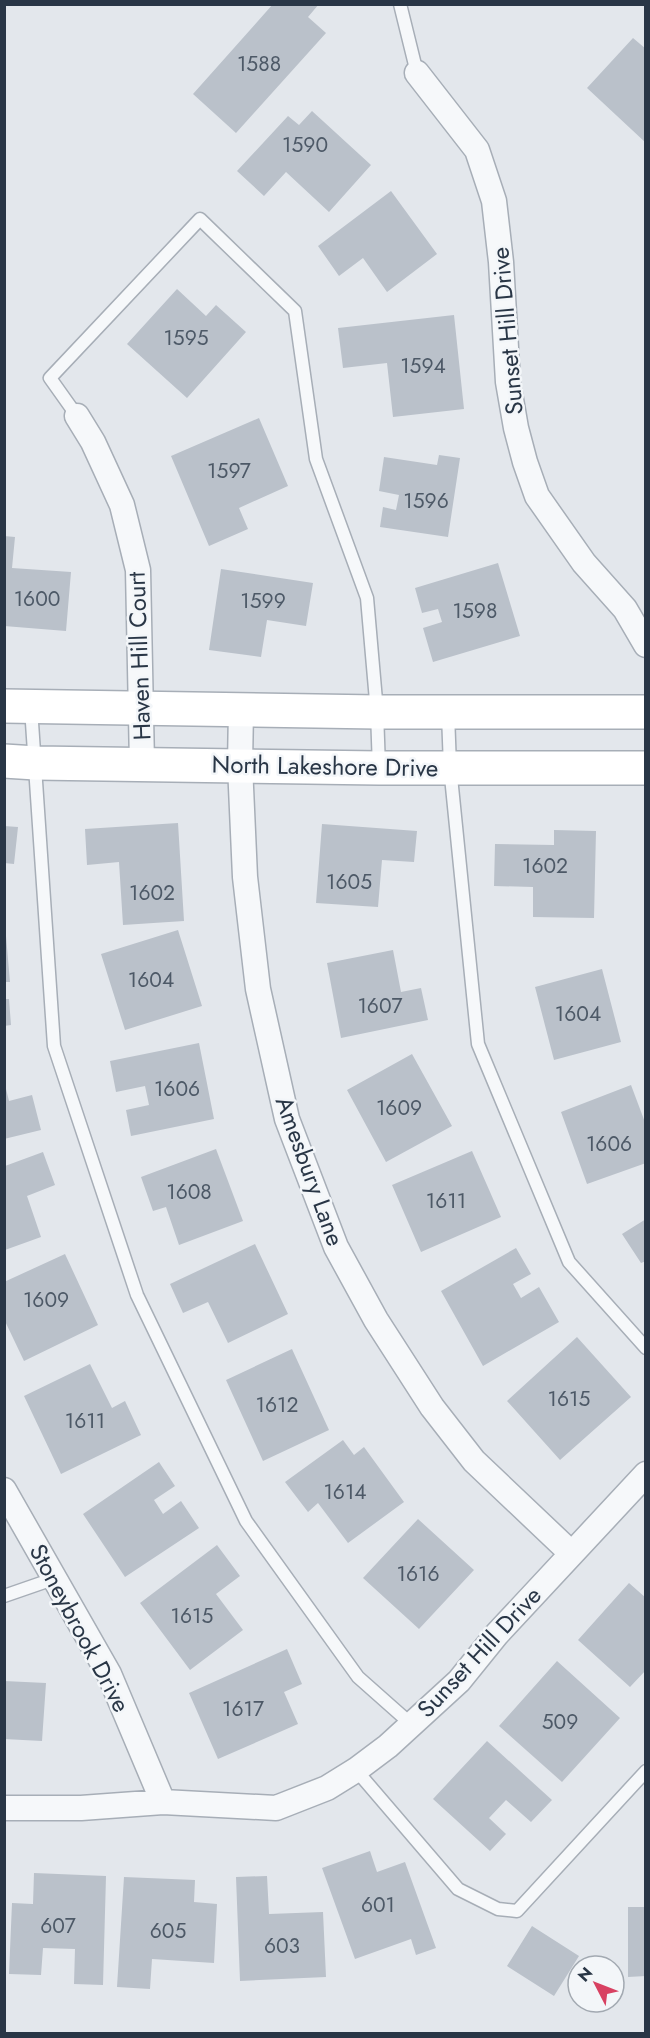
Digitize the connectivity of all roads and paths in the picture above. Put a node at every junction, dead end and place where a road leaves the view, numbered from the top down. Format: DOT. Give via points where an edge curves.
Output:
graph roads {
  1 [pos="400,4"];
  2 [pos="417,73"];
  3 [pos="77,416"];
  4 [pos="645,645"];
  5 [pos="18,707"];
  6 [pos="142,709"];
  7 [pos="241,709"];
  8 [pos="377,712"];
  9 [pos="448,712"];
  10 [pos="645,712"];
  11 [pos="20,762"];
  12 [pos="142,765"];
  13 [pos="240,765"];
  14 [pos="450,767"];
  15 [pos="379,768"];
  16 [pos="645,768"];
  17 [pos="645,1348"];
  18 [pos="645,1474"];
  19 [pos="4,1490"];
  20 [pos="571,1554"];
  21 [pos="56,1578"];
  22 [pos="4,1596"];
  23 [pos="411,1724"];
  24 [pos="356,1770"];
  25 [pos="645,1771"];
  26 [pos="163,1802"];
  27 [pos="4,1808"];
  1 -- 2 [label="lane"];
  2 -- 4 [label="street, Sunset Hill Drive" via="477,150 494,201 508,382 516,428 537,496 584,563 625,609"];
  3 -- 6 [label="street, Haven Hill Court" via="122,505 138,570"];
  3 -- 8 [label="lane" via="50,378 200,219 295,311 316,459 367,598"];
  5 -- 6 [label="main road"];
  5 -- 11 [label="lane"];
  6 -- 7 [label="main road"];
  6 -- 12 [label="street, Haven Hill Court"];
  7 -- 8 [label="main road"];
  7 -- 13 [label="street, Amesbury Lane"];
  8 -- 9 [label="main road"];
  8 -- 15 [label="lane"];
  9 -- 10 [label="main road"];
  9 -- 14 [label="lane"];
  11 -- 12 [label="main road, North Lakeshore Drive"];
  11 -- 23 [label="lane" via="54,1046 136,1295 246,1521 358,1677"];
  12 -- 13 [label="main road, North Lakeshore Drive"];
  13 -- 15 [label="main road, North Lakeshore Drive"];
  13 -- 20 [label="street, Amesbury Lane" via="245,877 258,989 287,1119 336,1247 376,1320 432,1407 474,1461"];
  14 -- 15 [label="main road, North Lakeshore Drive"];
  14 -- 16 [label="main road, North Lakeshore Drive"];
  14 -- 17 [label="lane" via="478,1044 569,1262"];
  18 -- 20 [label="street, Sunset Hill Drive"];
  19 -- 21 [label="street, Stoneybrook Drive"];
  20 -- 23 [label="street, Sunset Hill Drive" via="459,1681"];
  21 -- 22 [label="lane"];
  21 -- 26 [label="street, Stoneybrook Drive" via="109,1674"];
  23 -- 24 [label="street, Sunset Hill Drive"];
  24 -- 25 [label="lane" via="458,1889 498,1909 517,1911"];
  24 -- 26 [label="street, Sunset Hill Drive" via="327,1788 276,1808"];
  26 -- 27 [label="street, Sunset Hill Drive"];
}
